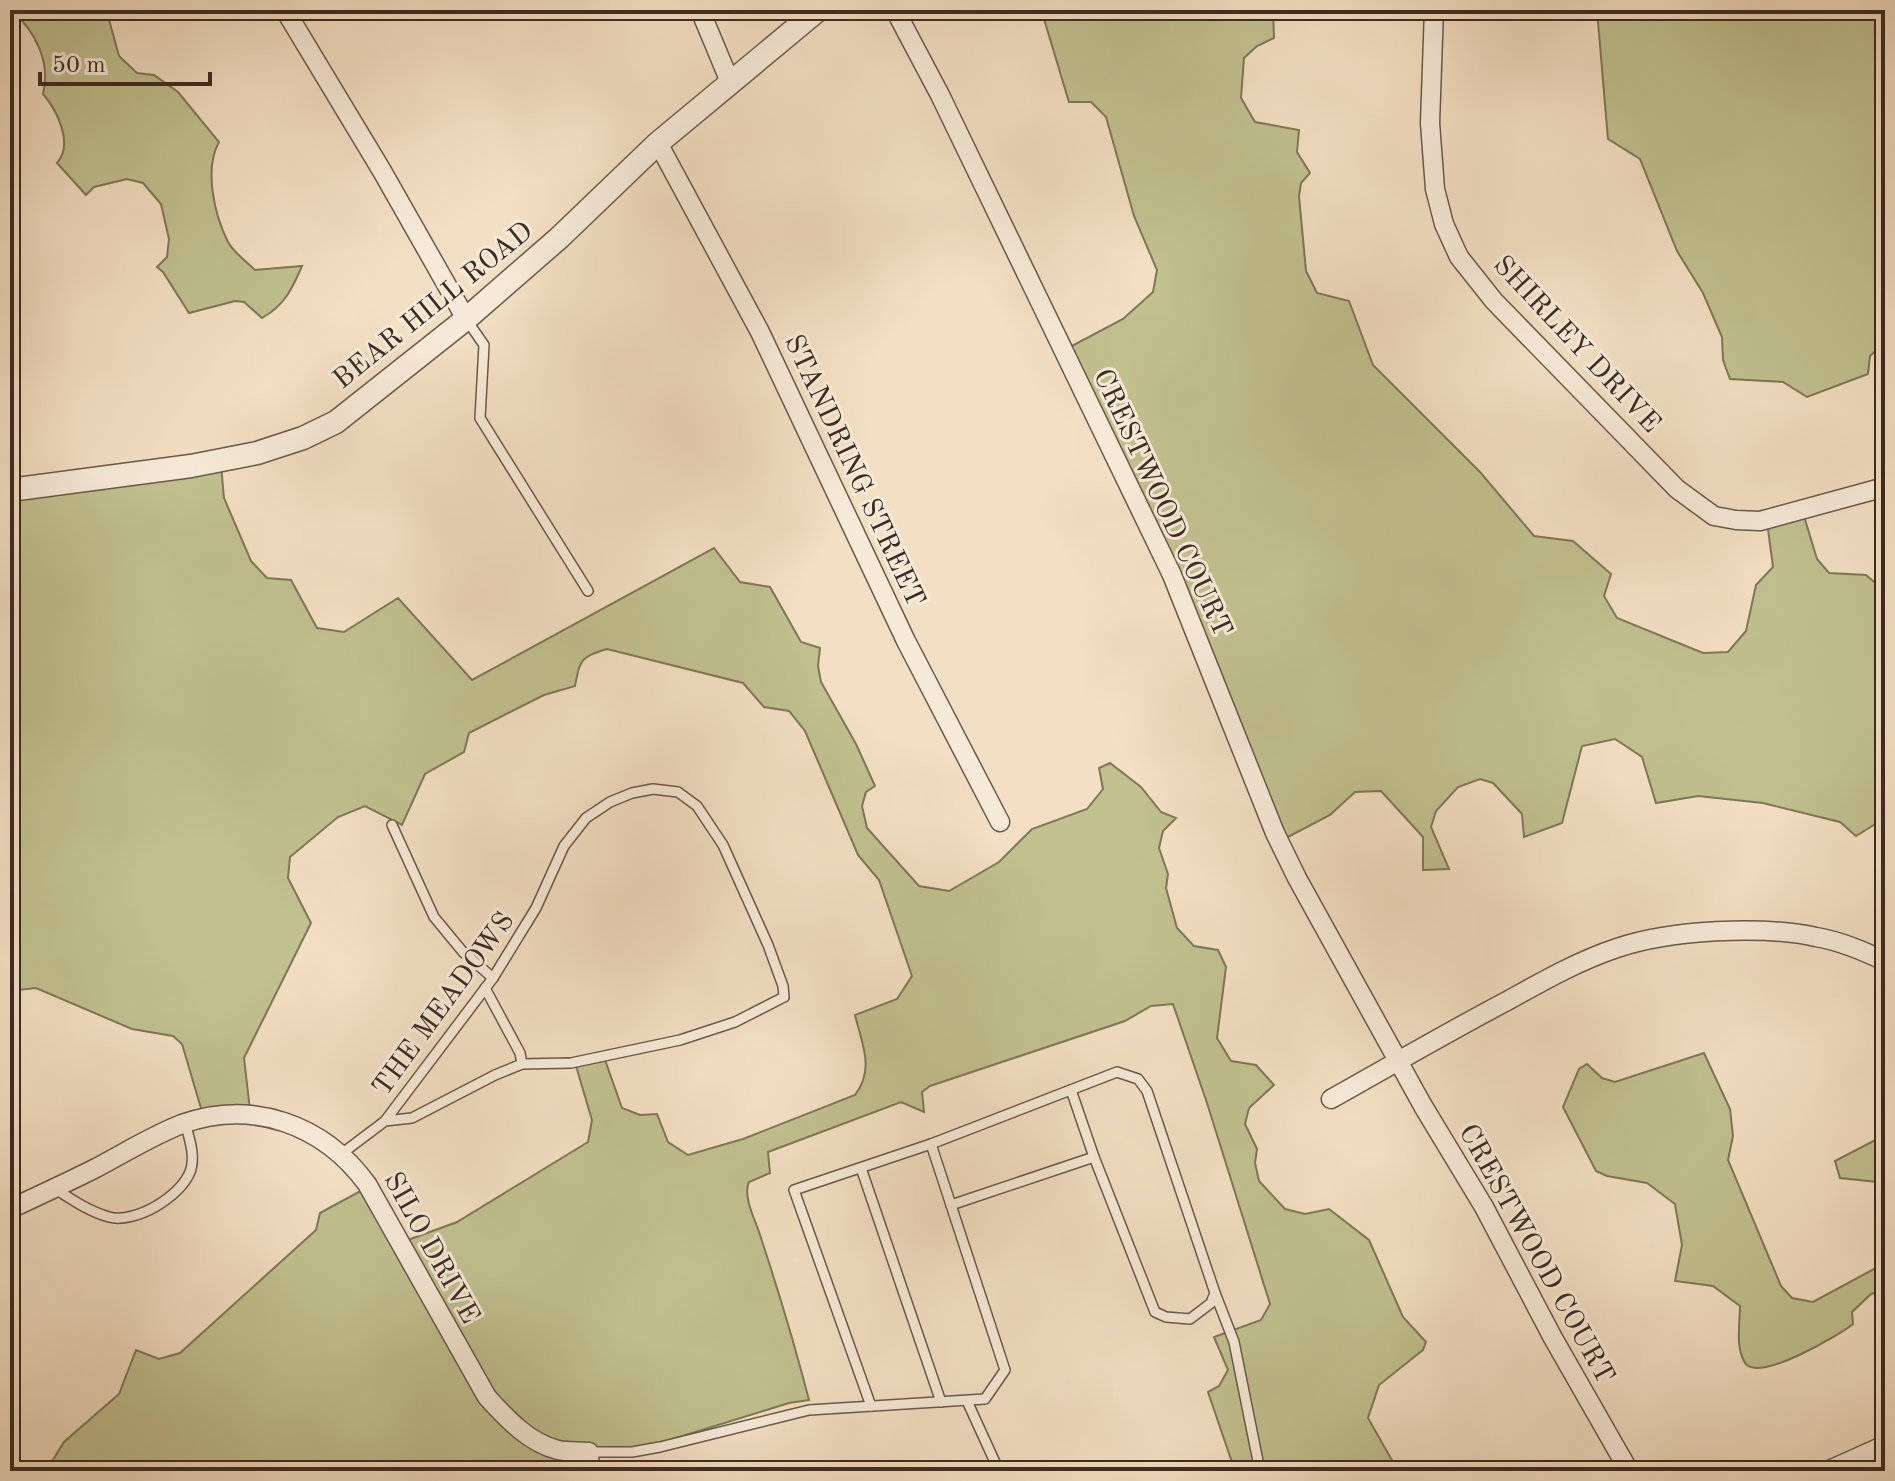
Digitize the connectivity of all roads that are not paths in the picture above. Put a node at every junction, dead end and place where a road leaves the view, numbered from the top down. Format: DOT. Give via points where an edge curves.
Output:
graph roads {
  1 [pos="285,10"];
  2 [pos="700,10"];
  3 [pos="818,10"];
  4 [pos="895,10"];
  5 [pos="1434,10"];
  6 [pos="730,82"];
  7 [pos="658,143"];
  8 [pos="466,319"];
  9 [pos="1885,487"];
  10 [pos="10,490"];
  11 [pos="588,591"];
  12 [pos="1000,822"];
  13 [pos="392,825"];
  14 [pos="1885,961"];
  15 [pos="493,978"];
  16 [pos="485,988"];
  17 [pos="1398,1062"];
  18 [pos="522,1064"];
  19 [pos="1071,1090"];
  20 [pos="1331,1099"];
  21 [pos="385,1121"];
  22 [pos="185,1123"];
  23 [pos="931,1144"];
  24 [pos="340,1155"];
  25 [pos="1094,1157"];
  26 [pos="861,1168"];
  27 [pos="54,1188"];
  28 [pos="951,1205"];
  29 [pos="10,1209"];
  30 [pos="1215,1293"];
  31 [pos="967,1401"];
  32 [pos="941,1402"];
  33 [pos="871,1406"];
  34 [pos="1885,1445"];
  35 [pos="590,1462"];
  36 [pos="999,1471"];
  37 [pos="1260,1471"];
  38 [pos="1629,1471"];
  39 [pos="1827,1471"];
  1 -- 8 [label="street"];
  2 -- 6 [label="street"];
  3 -- 6 [label="street, BEAR HILL ROAD"];
  4 -- 17 [label="street, CRESTWOOD COURT" via="1172,575 1275,833"];
  5 -- 9 [label="street, SHIRLEY DRIVE" via="1430,123 1435,189 1459,257 1494,301 1677,489 1714,516 1760,521"];
  6 -- 7 [label="street, BEAR HILL ROAD"];
  7 -- 8 [label="street, BEAR HILL ROAD"];
  7 -- 12 [label="street, STANDRING STREET" via="760,332 906,641"];
  8 -- 10 [label="street, BEAR HILL ROAD" via="336,422 303,438 191,466"];
  8 -- 11 [label="lane" via="484,345 480,418"];
  13 -- 15 [label="lane" via="434,917"];
  14 -- 17 [label="street" via="1815,936 1770,932 1663,937 1567,968"];
  15 -- 16 [label="lane, THE MEADOWS"];
  15 -- 18 [label="lane, THE MEADOWS" via="536,908 564,846 586,818 621,798 653,789 678,792 697,806 723,845 783,986 784,997 770,1005 680,1040 571,1063"];
  16 -- 18 [label="lane"];
  16 -- 21 [label="lane, THE MEADOWS"];
  17 -- 20 [label="street"];
  17 -- 38 [label="street, CRESTWOOD COURT"];
  18 -- 21 [label="lane, THE MEADOWS" via="412,1118"];
  19 -- 23 [label="lane"];
  19 -- 25 [label="lane"];
  19 -- 30 [label="lane" via="1117,1072 1138,1079 1147,1091"];
  21 -- 24 [label="lane, THE MEADOWS"];
  22 -- 24 [label="street, SILO DRIVE" via="224,1114 264,1115 299,1127"];
  22 -- 27 [label="street, SILO DRIVE"];
  22 -- 27 [label="lane" via="192,1145 191,1171 175,1191 142,1215 112,1218"];
  23 -- 26 [label="lane"];
  23 -- 28 [label="lane"];
  24 -- 35 [label="street, SILO DRIVE" via="367,1184 487,1397 530,1437"];
  25 -- 28 [label="lane"];
  25 -- 30 [label="lane" via="1155,1312 1190,1319 1211,1303"];
  26 -- 32 [label="lane"];
  26 -- 33 [label="lane" via="794,1190"];
  27 -- 29 [label="street, SILO DRIVE"];
  28 -- 31 [label="lane" via="1005,1370 985,1399"];
  30 -- 37 [label="lane" via="1234,1342"];
  31 -- 32 [label="lane"];
  31 -- 36 [label="lane"];
  32 -- 33 [label="lane"];
  33 -- 35 [label="lane" via="809,1410"];
  34 -- 39 [label="street"];
}
